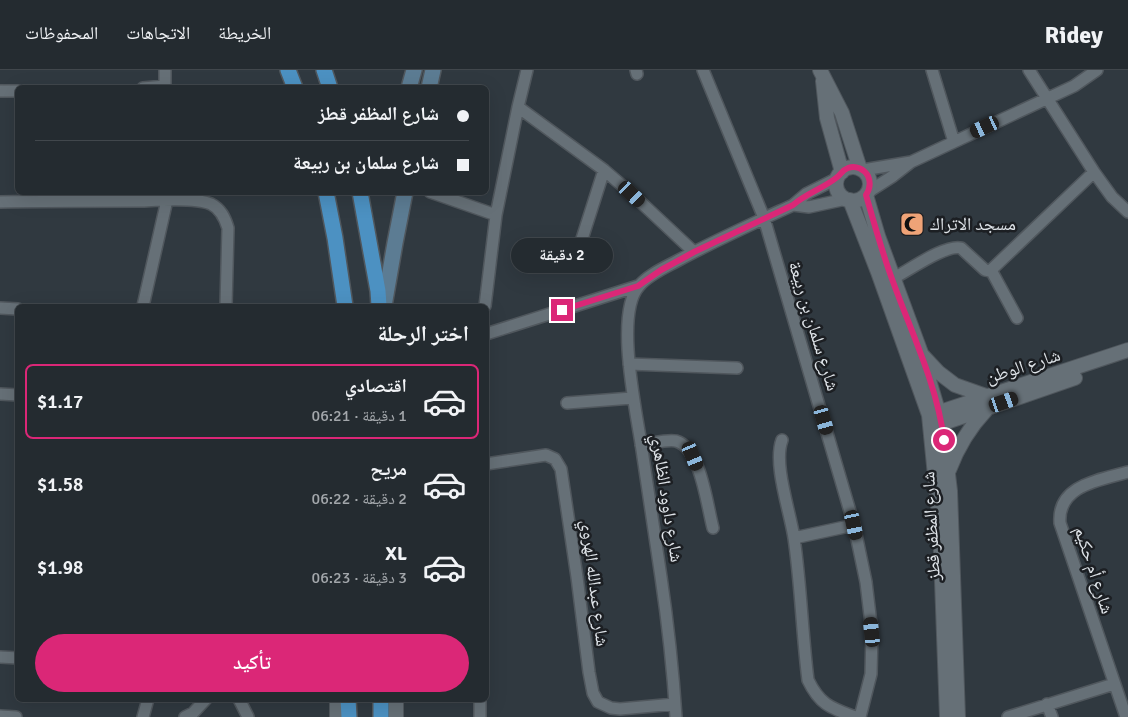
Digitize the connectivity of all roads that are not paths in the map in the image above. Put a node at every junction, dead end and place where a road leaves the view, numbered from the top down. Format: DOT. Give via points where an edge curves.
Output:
graph roads {
  1 [pos="165,70"];
  2 [pos="288,70"];
  3 [pos="324,70"];
  4 [pos="414,70"];
  5 [pos="433,70"];
  6 [pos="527,70"];
  7 [pos="703,70"];
  8 [pos="932,70"];
  9 [pos="1029,70"];
  10 [pos="1097,70"];
  11 [pos="822,74"];
  12 [pos="166,85"];
  13 [pos="293,85"];
  14 [pos="329,85"];
  15 [pos="410,85"];
  16 [pos="429,85"];
  17 [pos="0,91"];
  18 [pos="15,91"];
  19 [pos="1046,98"];
  20 [pos="518,107"];
  21 [pos="954,142"];
  22 [pos="911,162"];
  23 [pos="604,170"];
  24 [pos="862,170"];
  25 [pos="1094,172"];
  26 [pos="840,174"];
  27 [pos="867,194"];
  28 [pos="327,195"];
  29 [pos="361,195"];
  30 [pos="404,195"];
  31 [pos="439,195"];
  32 [pos="167,196"];
  33 [pos="848,200"];
  34 [pos="0,202"];
  35 [pos="793,205"];
  36 [pos="1128,212"];
  37 [pos="496,215"];
  38 [pos="764,218"];
  39 [pos="581,242"];
  40 [pos="694,252"];
  41 [pos="991,270"];
  42 [pos="892,279"];
  43 [pos="638,286"];
  44 [pos="143,304"];
  45 [pos="226,304"];
  46 [pos="345,304"];
  47 [pos="379,304"];
  48 [pos="384,304"];
  49 [pos="485,304"];
  50 [pos="0,308"];
  51 [pos="15,309"];
  52 [pos="1017,318"];
  53 [pos="489,333"];
  54 [pos="1128,350"];
  55 [pos="920,354"];
  56 [pos="1128,360"];
  57 [pos="629,364"];
  58 [pos="737,368"];
  59 [pos="0,394"];
  60 [pos="15,395"];
  61 [pos="632,398"];
  62 [pos="567,403"];
  63 [pos="988,403"];
  64 [pos="936,420"];
  65 [pos="782,440"];
  66 [pos="641,445"];
  67 [pos="489,464"];
  68 [pos="1128,472"];
  69 [pos="948,473"];
  70 [pos="854,525"];
  71 [pos="712,528"];
  72 [pos="794,538"];
  73 [pos="0,657"];
  74 [pos="15,658"];
  75 [pos="1114,684"];
  76 [pos="147,702"];
  77 [pos="203,702"];
  78 [pos="240,702"];
  79 [pos="337,702"];
  80 [pos="348,702"];
  81 [pos="381,702"];
  82 [pos="396,702"];
  83 [pos="480,702"];
  84 [pos="675,704"];
  85 [pos="1048,704"];
  86 [pos="0,716"];
  87 [pos="16,717"];
  88 [pos="143,717"];
  89 [pos="185,717"];
  90 [pos="248,717"];
  91 [pos="337,717"];
  92 [pos="349,717"];
  93 [pos="381,717"];
  94 [pos="396,717"];
  95 [pos="480,717"];
  96 [pos="676,717"];
  97 [pos="855,717"];
  98 [pos="860,717"];
  99 [pos="947,717"];
  100 [pos="958,717"];
  101 [pos="1008,717"];
  102 [pos="1052,717"];
  103 [pos="1126,717"];
  1 -- 12 [label="street"];
  2 -- 13 [label="highway"];
  3 -- 14 [label="highway"];
  4 -- 15 [label="main road"];
  5 -- 16 [label="main road"];
  6 -- 20 [label="street"];
  7 -- 38 [label="street, شارع سلمان بن ربيعة"];
  8 -- 21 [label="street"];
  9 -- 19 [label="street"];
  10 -- 19 [label="street" via="1074,86"];
  11 -- 24 [label="street" via="842,113"];
  11 -- 26 [label="street" via="827,118"];
  17 -- 18 [label="street"];
  19 -- 21 [label="street"];
  19 -- 25 [label="street"];
  20 -- 23 [label="street"];
  20 -- 37 [label="street"];
  21 -- 22 [label="street"];
  22 -- 24 [label="street"];
  22 -- 27 [label="street"];
  23 -- 39 [label="street"];
  23 -- 40 [label="street"];
  24 -- 26 [label="street" via="847,168"];
  24 -- 27 [label="street" via="870,183"];
  25 -- 36 [label="street"];
  25 -- 41 [label="street"];
  26 -- 33 [label="street" via="838,190"];
  26 -- 35 [label="street"];
  27 -- 33 [label="street" via="858,200"];
  27 -- 42 [label="street, شارع المظفر قطز"];
  28 -- 46 [label="highway"];
  29 -- 47 [label="highway"];
  30 -- 48 [label="main road"];
  31 -- 37 [label="street"];
  32 -- 34 [label="street"];
  32 -- 44 [label="street"];
  32 -- 45 [label="street" via="202,201 220,211 225,219 228,228"];
  33 -- 35 [label="street" via="809,207"];
  33 -- 64 [label="street, شارع المظفر قطز"];
  35 -- 38 [label="street"];
  37 -- 49 [label="street"];
  38 -- 40 [label="street"];
  38 -- 70 [label="street, شارع سلمان بن ربيعة"];
  40 -- 43 [label="street"];
  41 -- 42 [label="street" via="986,271 956,247"];
  41 -- 52 [label="street"];
  42 -- 55 [label="street, شارع المظفر قطز"];
  43 -- 53 [label="street"];
  43 -- 57 [label="street, شارع داوود الظاهري" via="628,313"];
  50 -- 51 [label="street"];
  54 -- 63 [label="street, شارع الوطن"];
  55 -- 63 [label="street" via="955,385"];
  55 -- 64 [label="street, شارع المظفر قطز"];
  56 -- 63 [label="street, شارع الوطن"];
  57 -- 58 [label="street"];
  57 -- 61 [label="street, شارع داوود الظاهري"];
  59 -- 60 [label="street"];
  61 -- 62 [label="street"];
  61 -- 66 [label="street, شارع داوود الظاهري"];
  63 -- 64 [label="street, شارع الوطن"];
  63 -- 69 [label="street" via="965,435"];
  64 -- 69 [label="street, شارع المظفر قطز"];
  64 -- 99 [label="street, شارع المظفر قطز"];
  65 -- 72 [label="street" via="779,462"];
  66 -- 71 [label="street" via="672,441 689,449 698,469"];
  66 -- 84 [label="street, شارع داوود الظاهري" via="662,579"];
  67 -- 84 [label="street, شارع عبدالله الهروي" via="546,455 561,468 588,672 598,702 620,709"];
  68 -- 75 [label="street, شارع أم حكيم" via="1080,487 1068,496 1059,514"];
  69 -- 100 [label="street, شارع المظفر قطز"];
  70 -- 72 [label="street"];
  70 -- 98 [label="street, شارع سلمان بن ربيعة" via="872,632 871,674"];
  72 -- 97 [label="street" via="808,680 824,704"];
  73 -- 74 [label="street"];
  75 -- 85 [label="street"];
  75 -- 103 [label="street, شارع أم حكيم"];
  76 -- 88 [label="street"];
  77 -- 89 [label="street"];
  78 -- 90 [label="street"];
  79 -- 91 [label="street"];
  80 -- 92 [label="highway"];
  81 -- 93 [label="highway"];
  82 -- 94 [label="street"];
  83 -- 95 [label="street"];
  84 -- 96 [label="street, شارع داوود الظاهري"];
  85 -- 101 [label="street"];
  85 -- 102 [label="street"];
  86 -- 87 [label="street"];
}
